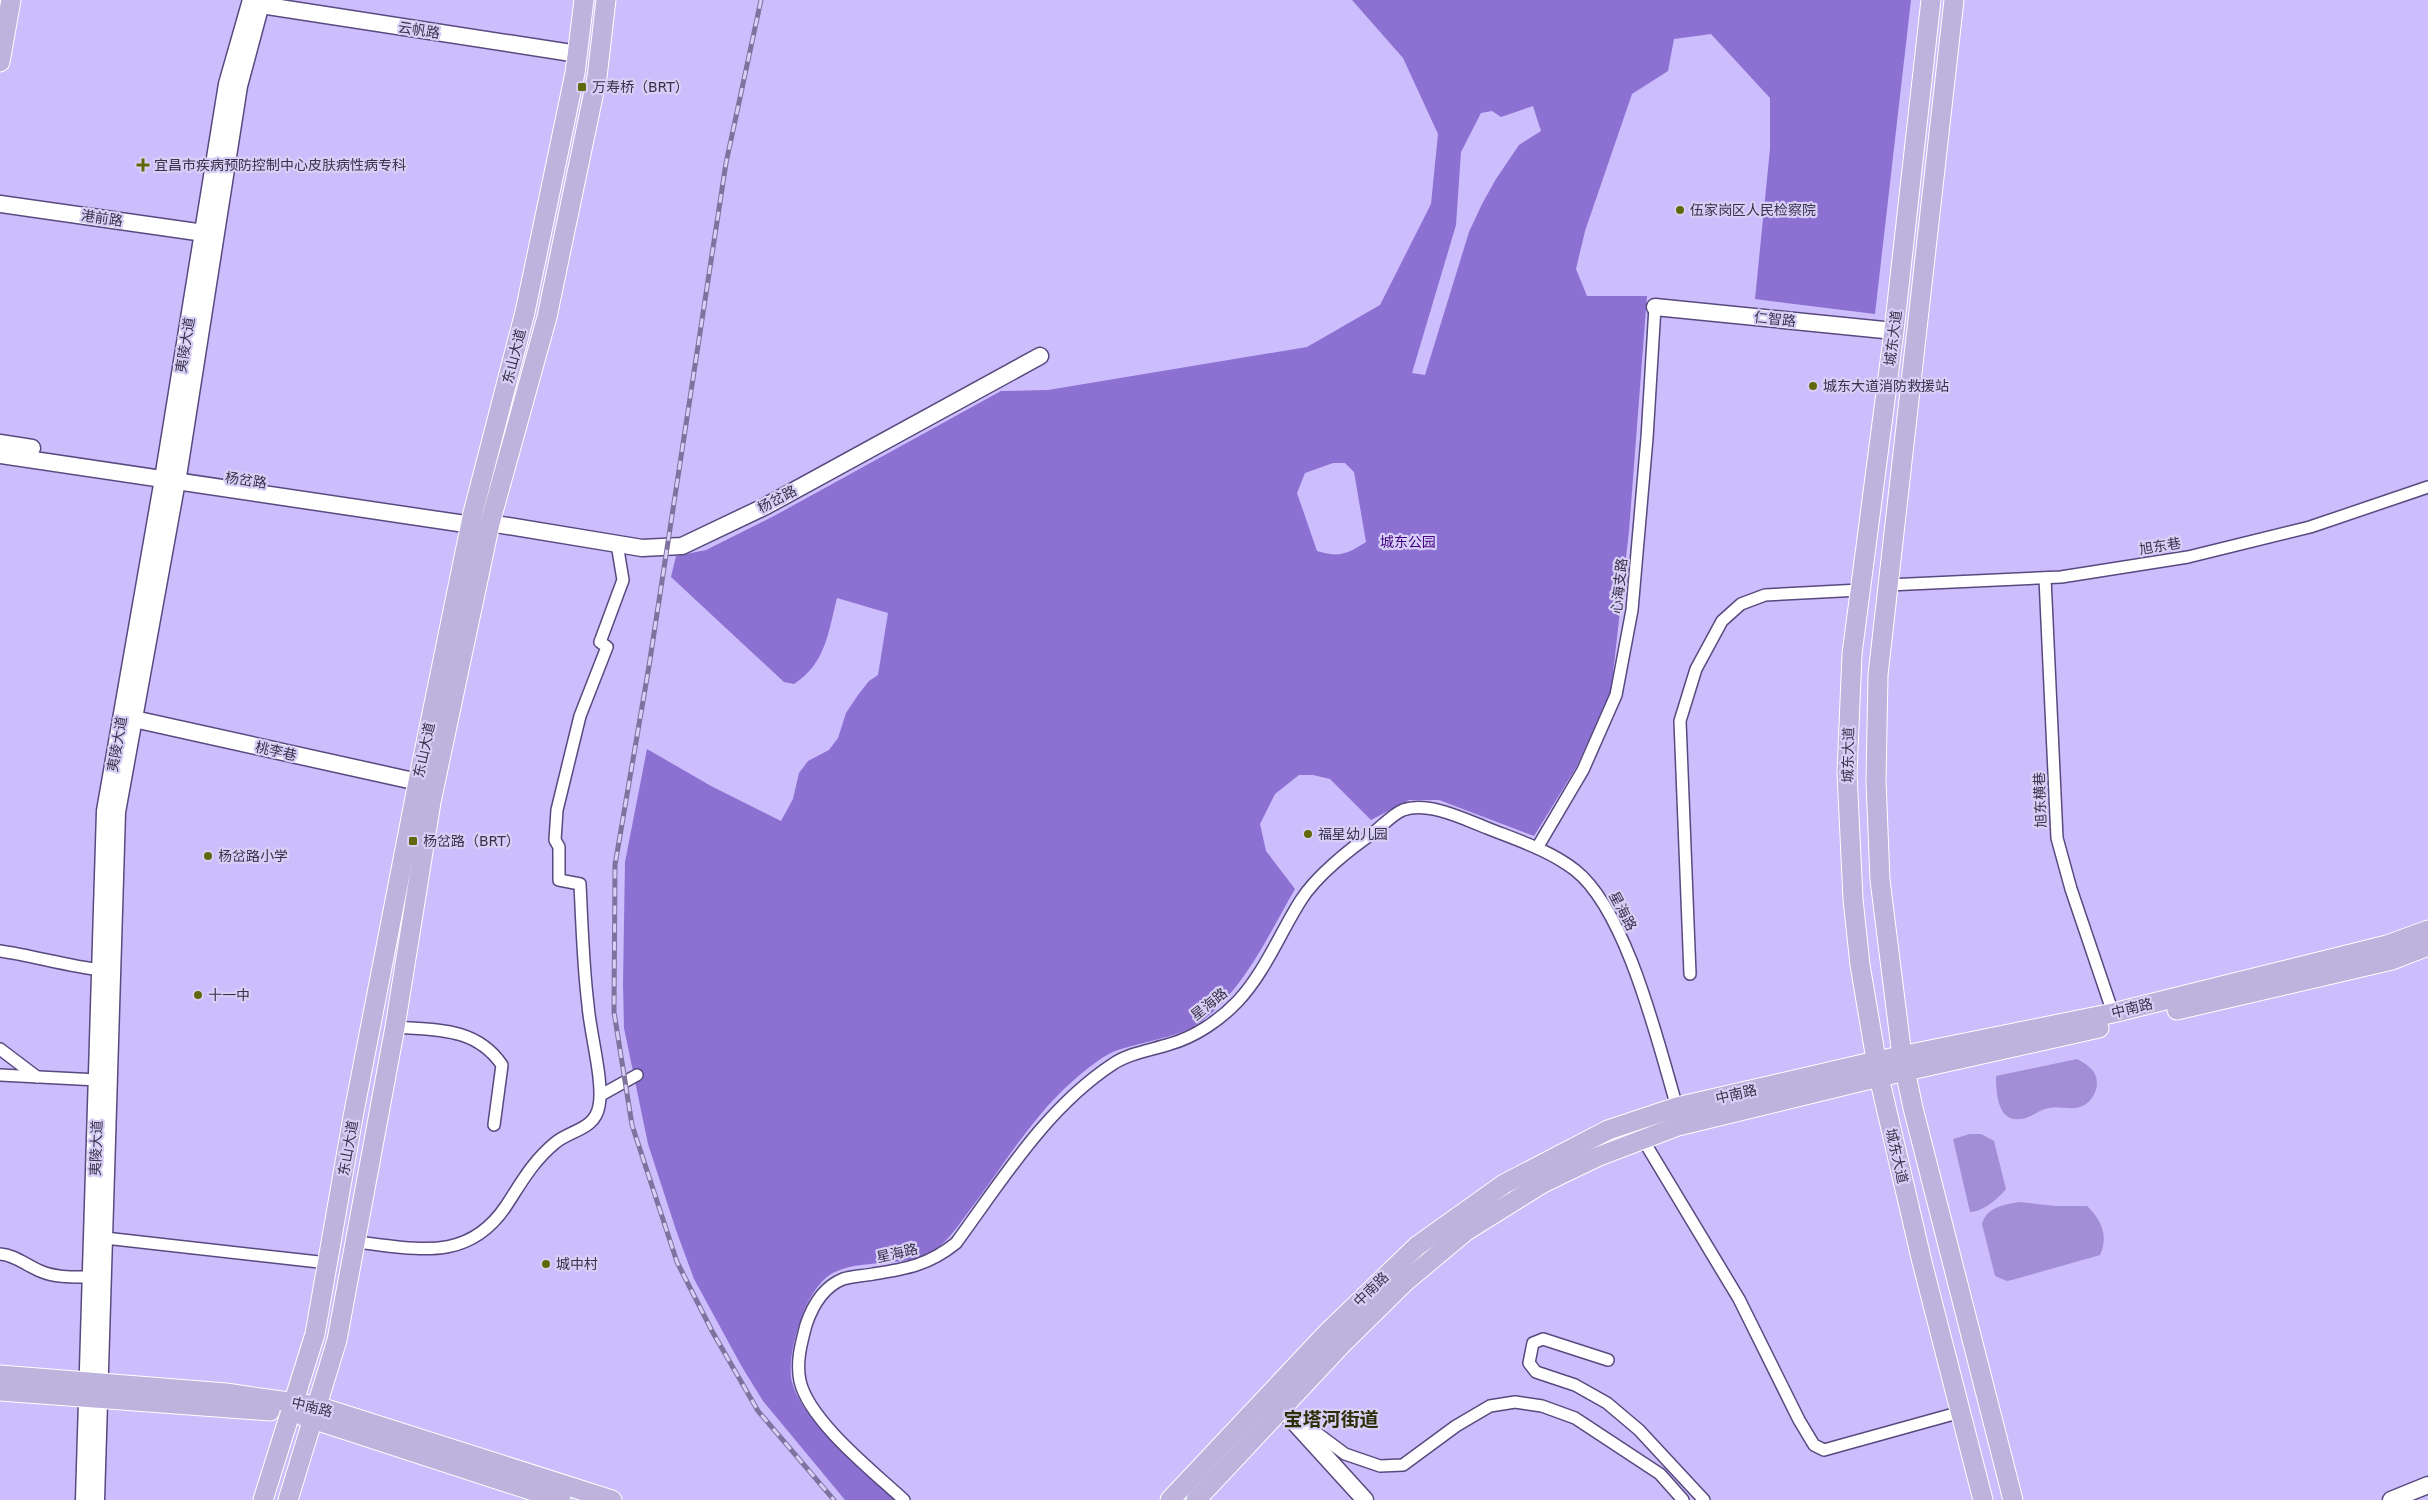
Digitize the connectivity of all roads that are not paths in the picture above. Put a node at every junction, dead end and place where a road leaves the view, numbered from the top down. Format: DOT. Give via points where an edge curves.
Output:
graph roads {
  1 [pos="11,0"];
  2 [pos="584,0"];
  3 [pos="606,0"];
  4 [pos="1931,0"];
  5 [pos="1954,0"];
  6 [pos="258,2"];
  7 [pos="578,54"];
  8 [pos="0,62"];
  9 [pos="0,204"];
  10 [pos="204,233"];
  11 [pos="1655,307"];
  12 [pos="1894,331"];
  13 [pos="1040,356"];
  14 [pos="0,443"];
  15 [pos="0,455"];
  16 [pos="171,475"];
  17 [pos="2428,487"];
  18 [pos="478,520"];
  19 [pos="617,544"];
  20 [pos="2045,578"];
  21 [pos="1888,585"];
  22 [pos="1860,590"];
  23 [pos="134,719"];
  24 [pos="418,782"];
  25 [pos="1537,848"];
  26 [pos="2428,930"];
  27 [pos="2428,946"];
  28 [pos="0,951"];
  29 [pos="101,970"];
  30 [pos="1690,974"];
  31 [pos="2113,1012"];
  32 [pos="395,1027"];
  33 [pos="0,1049"];
  34 [pos="1904,1064"];
  35 [pos="1877,1069"];
  36 [pos="0,1075"];
  37 [pos="637,1075"];
  38 [pos="37,1077"];
  39 [pos="98,1080"];
  40 [pos="601,1094"];
  41 [pos="1677,1107"];
  42 [pos="494,1125"];
  43 [pos="1642,1138"];
  44 [pos="105,1238"];
  45 [pos="355,1242"];
  46 [pos="0,1254"];
  47 [pos="328,1263"];
  48 [pos="91,1278"];
  49 [pos="1608,1360"];
  50 [pos="0,1375"];
  51 [pos="0,1391"];
  52 [pos="94,1391"];
  53 [pos="1272,1405"];
  54 [pos="293,1408"];
  55 [pos="315,1412"];
  56 [pos="1961,1412"];
  57 [pos="2428,1484"];
  58 [pos="84,1500"];
  59 [pos="96,1500"];
  60 [pos="263,1500"];
  61 [pos="288,1500"];
  62 [pos="561,1500"];
  63 [pos="612,1500"];
  64 [pos="904,1500"];
  65 [pos="1170,1500"];
  66 [pos="1196,1500"];
  67 [pos="1350,1500"];
  68 [pos="1365,1500"];
  69 [pos="1683,1500"];
  70 [pos="1704,1500"];
  71 [pos="1984,1500"];
  72 [pos="2013,1500"];
  73 [pos="2391,1500"];
  1 -- 8 [label="main road"];
  2 -- 7 [label="main road, 东山大道"];
  3 -- 18 [label="main road, 东山大道" via="597,77 547,317"];
  4 -- 12 [label="main road, 城东大道"];
  5 -- 21 [label="main road, 城东大道"];
  6 -- 7 [label="main road, 云帆路"];
  6 -- 10 [label="main road, 夷陵大道" via="227,84"];
  6 -- 16 [label="main road, 夷陵大道" via="239,86"];
  7 -- 18 [label="main road, 东山大道"];
  9 -- 10 [label="main road, 港前路"];
  10 -- 16 [label="main road, 夷陵大道"];
  11 -- 12 [label="main road, 仁智路"];
  11 -- 25 [label="street, 心海支路" via="1632,610 1616,695 1582,770"];
  12 -- 22 [label="main road, 城东大道"];
  13 -- 19 [label="main road, 杨岔路" via="766,506 682,546 642,548"];
  14 -- 16 [label="main road, 杨岔路"];
  15 -- 16 [label="main road, 杨岔路"];
  16 -- 18 [label="main road, 杨岔路"];
  16 -- 23 [label="main road, 夷陵大道"];
  16 -- 29 [label="main road, 夷陵大道" via="105,811"];
  17 -- 20 [label="street, 旭东巷" via="2256,542 2188,557"];
  18 -- 19 [label="main road, 杨岔路"];
  18 -- 24 [label="main road, 东山大道"];
  18 -- 32 [label="main road, 东山大道"];
  19 -- 40 [label="street" via="622,580 600,642 607,647 580,716 557,810 555,840 559,848 559,880 580,884 588,1005"];
  20 -- 21 [label="street, 旭东巷"];
  20 -- 31 [label="street, 旭东横巷" via="2057,838"];
  21 -- 34 [label="main road, 城东大道" via="1875,727 1877,828 1880,880"];
  22 -- 30 [label="street" via="1766,595 1740,604 1722,621 1696,669 1680,720"];
  22 -- 35 [label="main road, 城东大道" via="1852,654 1847,773 1853,899"];
  23 -- 24 [label="main road, 桃李巷"];
  23 -- 44 [label="main road, 夷陵大道" via="117,812"];
  24 -- 47 [label="main road, 东山大道"];
  25 -- 41 [label="street, 星海路" via="1559,858 1577,872 1593,888 1614,921 1653,1026"];
  25 -- 64 [label="street, 星海路" via="1438,809 1404,810 1362,840 1303,896 1263,967 1238,1002 1203,1030 1117,1062 1087,1082 1064,1103 1045,1123 956,1243 920,1265 843,1279 826,1290 811,1312 803,1335 798,1364 801,1383 821,1421"];
  26 -- 31 [label="main road, 中南路" via="2387,945"];
  27 -- 34 [label="main road, 中南路" via="2392,960"];
  28 -- 29 [label="street"];
  29 -- 39 [label="main road, 夷陵大道"];
  31 -- 34 [label="main road, 中南路"];
  32 -- 42 [label="street" via="466,1035 482,1042 502,1065"];
  32 -- 45 [label="main road, 东山大道"];
  33 -- 38 [label="street"];
  34 -- 35 [label="main road, 中南路"];
  34 -- 72 [label="main road, 城东大道"];
  35 -- 41 [label="main road, 中南路"];
  35 -- 43 [label="main road, 中南路"];
  35 -- 56 [label="main road, 城东大道"];
  36 -- 38 [label="street"];
  37 -- 40 [label="street"];
  38 -- 39 [label="street"];
  39 -- 48 [label="main road, 夷陵大道"];
  40 -- 45 [label="street" via="595,1119 555,1143 527,1172 490,1226 474,1238 458,1246 428,1249"];
  41 -- 53 [label="main road, 中南路" via="1608,1130 1504,1184 1461,1212 1416,1246 1367,1292"];
  43 -- 53 [label="main road, 中南路" via="1543,1184 1466,1231 1405,1282 1342,1344"];
  43 -- 56 [label="street" via="1739,1299 1790,1404 1814,1445 1824,1450"];
  44 -- 47 [label="street"];
  44 -- 52 [label="main road, 夷陵大道"];
  45 -- 55 [label="main road, 东山大道" via="338,1340"];
  46 -- 48 [label="street" via="15,1257 55,1276"];
  47 -- 54 [label="main road, 东山大道" via="315,1334"];
  48 -- 52 [label="main road, 夷陵大道"];
  49 -- 70 [label="street" via="1543,1339 1533,1344 1529,1354 1529,1363 1536,1372 1575,1385 1607,1402"];
  50 -- 52 [label="main road, 中南路"];
  51 -- 52 [label="main road, 中南路"];
  52 -- 54 [label="main road, 中南路" via="230,1407"];
  52 -- 58 [label="main road, 夷陵大道"];
  52 -- 59 [label="main road, 夷陵大道"];
  53 -- 65 [label="main road, 中南路"];
  53 -- 66 [label="main road, 中南路"];
  53 -- 67 [label="main road"];
  53 -- 68 [label="main road"];
  53 -- 69 [label="street" via="1346,1454 1380,1466 1403,1465 1456,1426 1490,1406 1515,1402 1542,1406 1575,1418 1660,1474"];
  54 -- 55 [label="main road, 中南路"];
  54 -- 60 [label="main road, 东山大道"];
  55 -- 61 [label="main road, 东山大道"];
  55 -- 62 [label="main road, 中南路"];
  55 -- 63 [label="main road, 中南路"];
  56 -- 71 [label="main road, 城东大道"];
  57 -- 73 [label="main road"];
}
